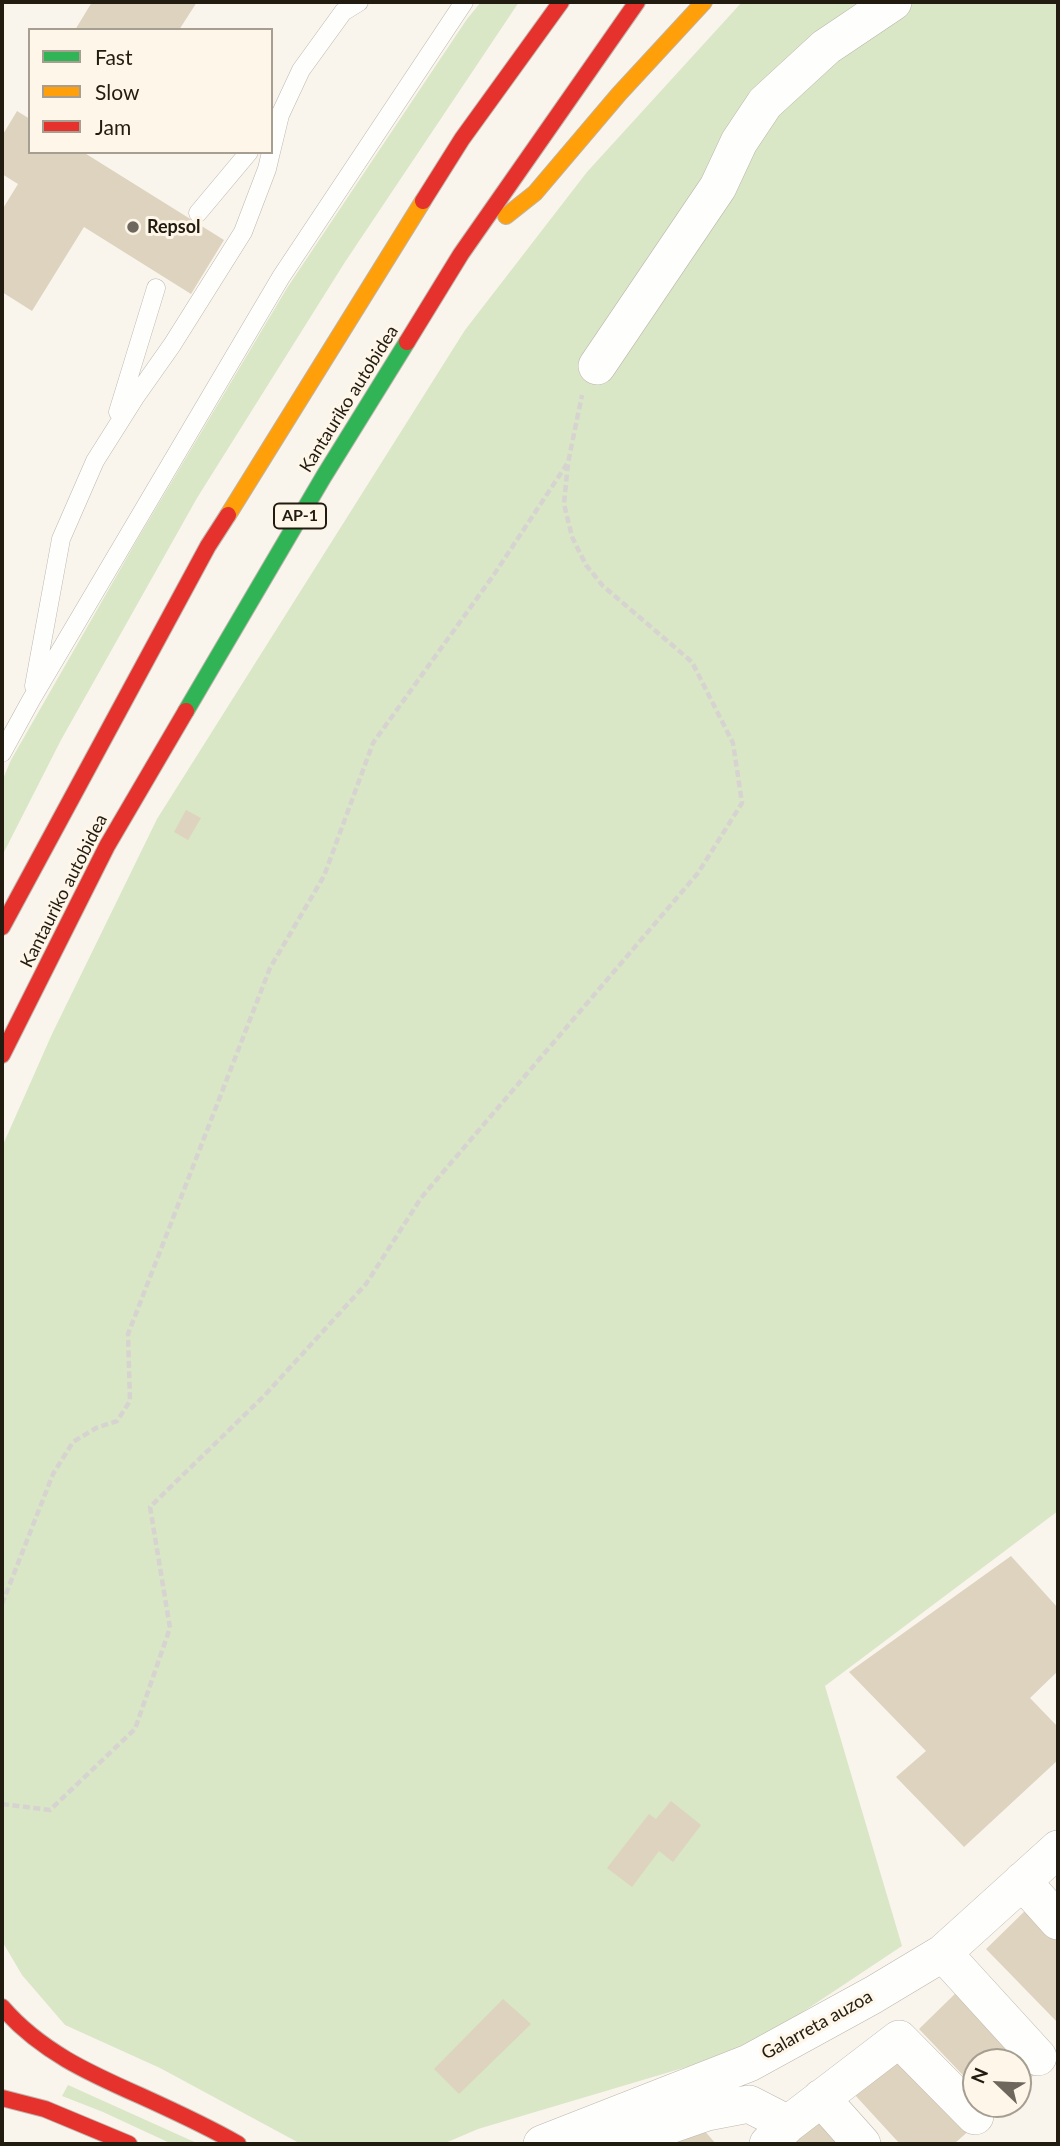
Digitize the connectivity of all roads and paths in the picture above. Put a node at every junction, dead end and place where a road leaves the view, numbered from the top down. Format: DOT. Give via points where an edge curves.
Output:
graph roads {
  1 [pos="359,2"];
  2 [pos="464,2"];
  3 [pos="561,2"];
  4 [pos="637,2"];
  5 [pos="704,2"];
  6 [pos="893,2"];
  7 [pos="276,120"];
  8 [pos="273,139"];
  9 [pos="247,154"];
  10 [pos="271,154"];
  11 [pos="198,214"];
  12 [pos="461,254"];
  13 [pos="156,288"];
  14 [pos="597,366"];
  15 [pos="111,436"];
  16 [pos="568,463"];
  17 [pos="31,700"];
  18 [pos="2,753"];
  19 [pos="2,927"];
  20 [pos="2,1055"];
  21 [pos="2,1604"];
  22 [pos="2,1804"];
  23 [pos="1058,1849"];
  24 [pos="1022,1881"];
  25 [pos="1058,1921"];
  26 [pos="943,1953"];
  27 [pos="2,2007"];
  28 [pos="1038,2057"];
  29 [pos="2,2098"];
  30 [pos="821,2098"];
  31 [pos="962,2103"];
  32 [pos="778,2134"];
  33 [pos="578,2141"];
  34 [pos="129,2144"];
  35 [pos="238,2144"];
  36 [pos="862,2144"];
  1 -- 7 [label="lane" via="343,12 301,70"];
  2 -- 17 [label="lane" via="281,277"];
  3 -- 19 [label="main road, Kantauriko autobidea" via="462,139 208,546"];
  4 -- 12 [label="main road, Kantauriko autobidea / AP-1"];
  5 -- 12 [label="main road" via="534,193"];
  6 -- 14 [label="street" via="826,47 765,103 738,142 718,187"];
  7 -- 8 [label="lane"];
  9 -- 11 [label="lane"];
  10 -- 15 [label="lane" via="243,232"];
  12 -- 20 [label="main road, Kantauriko autobidea / AP-1" via="324,476 107,846"];
  13 -- 15 [label="lane"];
  14 -- 16 [label="path" via="582,395"];
  15 -- 17 [label="lane" via="61,539"];
  16 -- 21 [label="path" via="373,743 324,876 271,968 128,1334 130,1401 117,1421 73,1441 53,1474"];
  16 -- 22 [label="path" via="564,504 572,537 586,565 603,586 692,662 733,743 743,803 698,873 421,1198 366,1284 265,1395 150,1507 170,1628 135,1729 50,1810"];
  17 -- 18 [label="lane"];
  23 -- 24 [label="street, Galarreta auzoa"];
  24 -- 25 [label="street"];
  24 -- 26 [label="street, Galarreta auzoa"];
  26 -- 28 [label="street"];
  26 -- 33 [label="street, Galarreta auzoa" via="749,2063"];
  27 -- 35 [label="main road" via="20,2028 90,2074"];
  29 -- 34 [label="main road" via="45,2109"];
  30 -- 31 [label="street" via="899,2039"];
  30 -- 32 [label="street"];
  30 -- 36 [label="street"];
  32 -- 33 [label="street" via="749,2104 707,2112 635,2137"];
}
